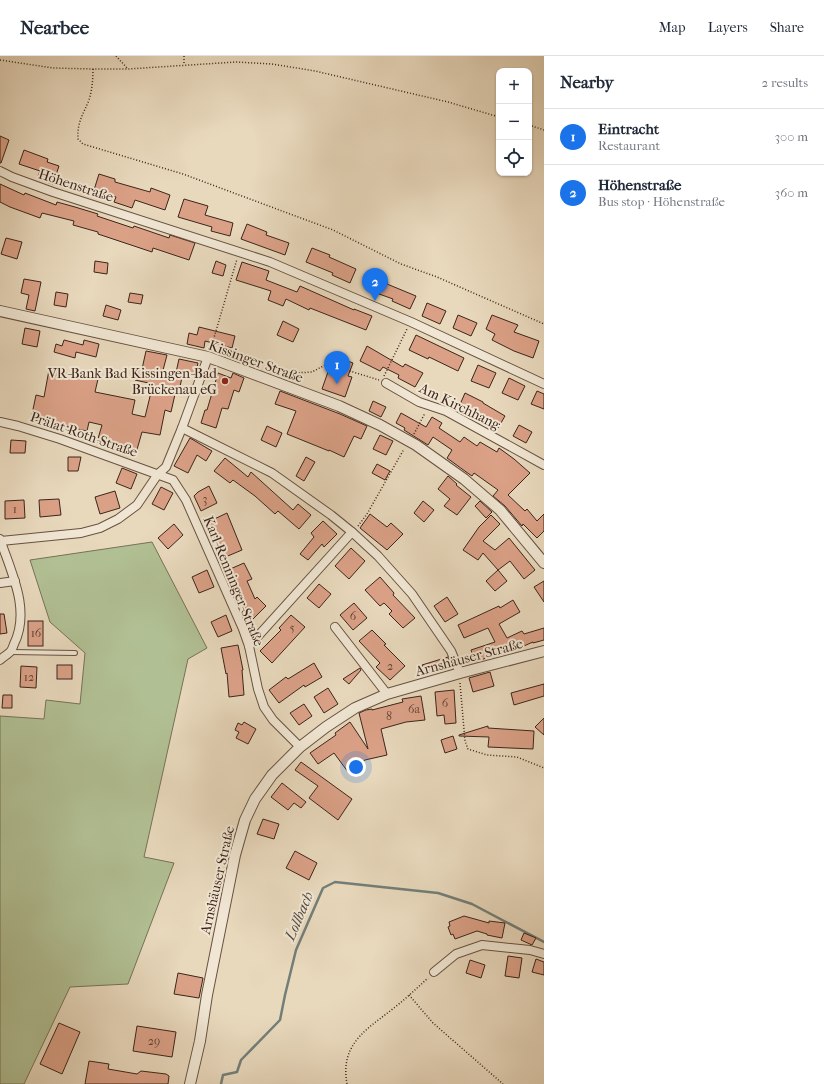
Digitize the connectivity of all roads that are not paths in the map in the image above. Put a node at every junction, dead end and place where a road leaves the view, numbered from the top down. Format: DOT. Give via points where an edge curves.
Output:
graph roads {
  1 [pos="0,171"];
  2 [pos="0,311"];
  3 [pos="208,357"];
  4 [pos="386,383"];
  5 [pos="544,384"];
  6 [pos="0,422"];
  7 [pos="182,428"];
  8 [pos="544,465"];
  9 [pos="158,474"];
  10 [pos="352,532"];
  11 [pos="0,540"];
  12 [pos="544,563"];
  13 [pos="15,581"];
  14 [pos="0,584"];
  15 [pos="335,628"];
  16 [pos="249,646"];
  17 [pos="544,651"];
  18 [pos="11,652"];
  19 [pos="75,653"];
  20 [pos="0,660"];
  21 [pos="460,673"];
  22 [pos="387,694"];
  23 [pos="300,747"];
  24 [pos="544,954"];
  25 [pos="434,972"];
  26 [pos="190,1084"];
  1 -- 5 [label="street, Höhenstraße" via="53,192 270,262 411,322"];
  2 -- 3 [label="street, Kissinger Straße"];
  3 -- 7 [label="street"];
  3 -- 12 [label="street, Kissinger Straße" via="339,406 409,441 464,479 500,510"];
  4 -- 8 [label="street, Am Kirchhang" via="420,402 446,411"];
  6 -- 9 [label="street, Prälat-Roth-Straße" via="60,439"];
  7 -- 9 [label="street" via="166,467"];
  7 -- 10 [label="street" via="272,473"];
  9 -- 11 [label="street" via="137,505 100,528 81,533"];
  9 -- 16 [label="street, Karl-Renninger-Straße" via="173,480 186,500"];
  10 -- 16 [label="street"];
  10 -- 21 [label="street" via="412,594 451,651"];
  11 -- 13 [label="street"];
  13 -- 14 [label="street"];
  13 -- 18 [label="street" via="21,614 19,636"];
  15 -- 22 [label="street"];
  16 -- 23 [label="street, Karl-Renninger-Straße" via="264,707 273,720"];
  17 -- 21 [label="street, Arnshäuser Straße"];
  18 -- 19 [label="lane"];
  18 -- 20 [label="street"];
  21 -- 22 [label="street, Arnshäuser Straße"];
  22 -- 23 [label="street, Arnshäuser Straße" via="355,708"];
  23 -- 26 [label="street, Arnshäuser Straße" via="272,775 255,799 245,820 235,856"];
  24 -- 25 [label="street" via="482,945 456,954"];
}
